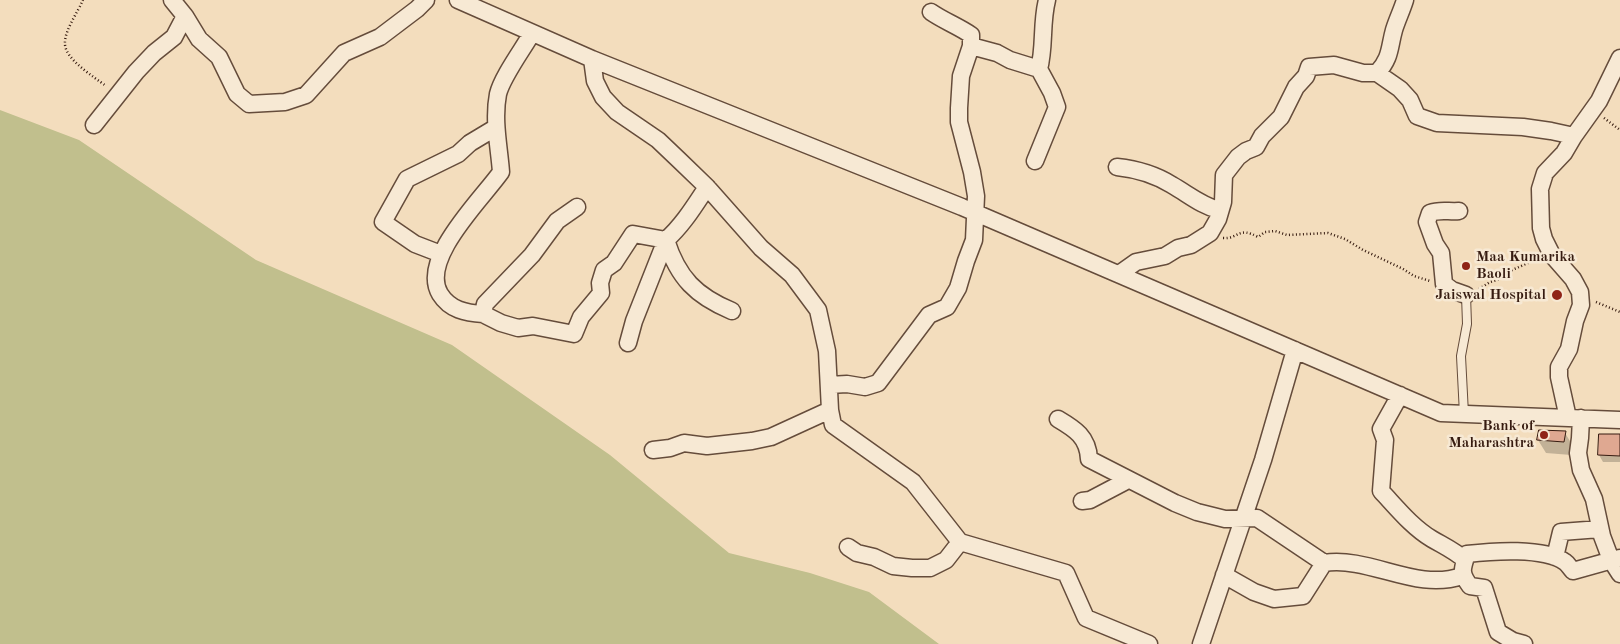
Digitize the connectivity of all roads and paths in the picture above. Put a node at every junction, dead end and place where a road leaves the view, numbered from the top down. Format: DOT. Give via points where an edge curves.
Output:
graph roads {
  1 [pos="83,0"];
  2 [pos="172,0"];
  3 [pos="426,0"];
  4 [pos="458,0"];
  5 [pos="1047,0"];
  6 [pos="1405,0"];
  7 [pos="931,12"];
  8 [pos="185,16"];
  9 [pos="532,33"];
  10 [pos="971,46"];
  11 [pos="1620,58"];
  12 [pos="592,59"];
  13 [pos="1039,69"];
  14 [pos="1377,74"];
  15 [pos="117,96"];
  16 [pos="1593,110"];
  17 [pos="94,125"];
  18 [pos="495,128"];
  19 [pos="1620,130"];
  20 [pos="1574,136"];
  21 [pos="1035,161"];
  22 [pos="1117,167"];
  23 [pos="707,187"];
  24 [pos="577,207"];
  25 [pos="1220,210"];
  26 [pos="1459,211"];
  27 [pos="976,213"];
  28 [pos="1210,233"];
  29 [pos="666,240"];
  30 [pos="442,254"];
  31 [pos="1552,255"];
  32 [pos="1119,274"];
  33 [pos="1444,284"];
  34 [pos="1466,295"];
  35 [pos="1581,305"];
  36 [pos="732,311"];
  37 [pos="1620,312"];
  38 [pos="483,314"];
  39 [pos="628,343"];
  40 [pos="1295,350"];
  41 [pos="829,385"];
  42 [pos="1400,395"];
  43 [pos="830,410"];
  44 [pos="1464,414"];
  45 [pos="1574,418"];
  46 [pos="1058,420"];
  47 [pos="1620,420"];
  48 [pos="653,450"];
  49 [pos="1128,480"];
  50 [pos="1082,501"];
  51 [pos="1243,520"];
  52 [pos="1600,529"];
  53 [pos="960,542"];
  54 [pos="848,547"];
  55 [pos="1555,557"];
  56 [pos="1465,560"];
  57 [pos="1324,563"];
  58 [pos="1617,564"];
  59 [pos="1224,575"];
  60 [pos="1462,576"];
  61 [pos="1148,644"];
  62 [pos="1201,644"];
  63 [pos="1524,644"];
  1 -- 15 [label="path" via="64,44 69,56"];
  2 -- 8 [label="street"];
  3 -- 8 [label="street" via="380,37 344,53 306,95 285,102 249,104 237,94 219,57 199,39"];
  4 -- 9 [label="street"];
  5 -- 13 [label="street" via="1043,57"];
  6 -- 14 [label="street" via="1385,65"];
  7 -- 10 [label="street" via="971,35"];
  8 -- 15 [label="street" via="174,36 154,53"];
  9 -- 12 [label="street"];
  9 -- 18 [label="street" via="498,93"];
  10 -- 13 [label="street"];
  10 -- 27 [label="street" via="961,76 959,122 972,172"];
  11 -- 16 [label="street"];
  12 -- 23 [label="street" via="595,81 603,97 617,112 658,140"];
  12 -- 27 [label="street"];
  13 -- 21 [label="street" via="1057,107"];
  14 -- 20 [label="street" via="1400,89 1410,100 1417,116 1437,123 1523,127"];
  14 -- 25 [label="street" via="1334,65 1309,67 1281,117 1256,147 1238,157 1224,175 1225,189"];
  15 -- 17 [label="street"];
  16 -- 19 [label="path"];
  16 -- 20 [label="street"];
  18 -- 30 [label="street" via="501,172 456,229"];
  18 -- 30 [label="street" via="458,154 407,179 383,222 415,244"];
  20 -- 31 [label="street" via="1564,153 1545,173 1540,190 1541,228"];
  22 -- 25 [label="street" via="1158,177 1208,207"];
  23 -- 29 [label="street"];
  23 -- 41 [label="street" via="761,248 792,275 818,310 827,351"];
  24 -- 38 [label="street" via="557,221 532,255 485,304"];
  25 -- 28 [label="street"];
  26 -- 33 [label="street" via="1438,210 1430,214 1427,222 1441,254"];
  27 -- 32 [label="street"];
  27 -- 41 [label="street" via="974,240 958,288 947,307 929,315 878,383 865,387"];
  28 -- 32 [label="street" via="1165,256 1136,262"];
  28 -- 33 [label="path" via="1230,238 1240,232 1250,232 1258,237 1275,231 1287,235 1328,233 1414,276"];
  29 -- 36 [label="street" via="672,258 689,284 709,301"];
  29 -- 38 [label="street" via="633,234 614,263 604,270 601,293 581,317 574,334 533,326 518,328"];
  29 -- 39 [label="street"];
  30 -- 38 [label="street" via="435,286 443,299 455,309"];
  31 -- 34 [label="path" via="1541,256"];
  31 -- 35 [label="street" via="1573,279 1580,292"];
  32 -- 40 [label="street"];
  33 -- 34 [label="street"];
  34 -- 44 [label="lane" via="1467,324 1460,356"];
  35 -- 37 [label="path" via="1591,301"];
  35 -- 45 [label="street" via="1559,367"];
  40 -- 42 [label="street"];
  40 -- 51 [label="street"];
  41 -- 43 [label="street"];
  42 -- 44 [label="street" via="1441,413"];
  42 -- 56 [label="street" via="1382,429 1385,440 1381,490 1423,532"];
  43 -- 48 [label="street" via="771,437 752,442 707,446 684,443"];
  43 -- 53 [label="street" via="833,425 913,482"];
  44 -- 45 [label="street"];
  45 -- 47 [label="street"];
  45 -- 52 [label="street" via="1580,438 1581,470 1594,499"];
  46 -- 49 [label="street" via="1077,430 1089,448 1089,459"];
  49 -- 50 [label="street"];
  49 -- 51 [label="street" via="1197,512"];
  51 -- 57 [label="street" via="1257,518"];
  51 -- 59 [label="street"];
  52 -- 55 [label="street" via="1561,532"];
  52 -- 58 [label="street"];
  53 -- 54 [label="street" via="946,560 930,568 893,566"];
  53 -- 61 [label="street" via="1066,573 1086,618"];
  55 -- 56 [label="street" via="1506,551 1467,554"];
  55 -- 58 [label="street" via="1573,571"];
  56 -- 60 [label="street"];
  57 -- 59 [label="street" via="1303,596 1274,599"];
  57 -- 60 [label="street" via="1360,563 1425,581"];
  59 -- 62 [label="street"];
  60 -- 63 [label="street" via="1470,586 1484,588 1498,632"];
}
